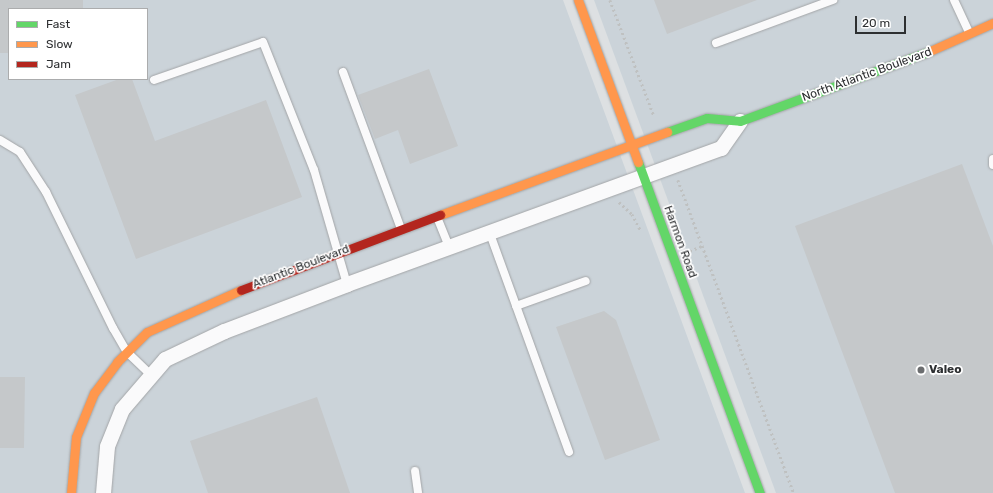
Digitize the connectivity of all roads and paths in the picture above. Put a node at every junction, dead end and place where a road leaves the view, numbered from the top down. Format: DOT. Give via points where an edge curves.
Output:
graph roads {
  1 [pos="578,0"];
  2 [pos="610,0"];
  3 [pos="833,0"];
  4 [pos="954,0"];
  5 [pos="993,24"];
  6 [pos="970,34"];
  7 [pos="716,43"];
  8 [pos="343,72"];
  9 [pos="154,80"];
  10 [pos="740,121"];
  11 [pos="660,134"];
  12 [pos="0,140"];
  13 [pos="631,144"];
  14 [pos="993,159"];
  15 [pos="672,164"];
  16 [pos="993,165"];
  17 [pos="642,174"];
  18 [pos="614,201"];
  19 [pos="437,216"];
  20 [pos="402,230"];
  21 [pos="489,231"];
  22 [pos="644,237"];
  23 [pos="449,246"];
  24 [pos="336,254"];
  25 [pos="586,281"];
  26 [pos="347,284"];
  27 [pos="516,306"];
  28 [pos="127,352"];
  29 [pos="150,374"];
  30 [pos="568,452"];
  31 [pos="415,471"];
  32 [pos="71,493"];
  33 [pos="103,493"];
  34 [pos="418,493"];
  35 [pos="760,493"];
  36 [pos="794,493"];
  1 -- 13 [label="street, Harmon Road"];
  2 -- 11 [label="path"];
  3 -- 7 [label="lane"];
  4 -- 6 [label="lane"];
  5 -- 6 [label="street, North Atlantic Boulevard"];
  6 -- 10 [label="street, North Atlantic Boulevard" via="890,68"];
  8 -- 20 [label="lane"];
  9 -- 24 [label="lane" via="263,42 314,170"];
  10 -- 11 [label="street, North Atlantic Boulevard" via="707,118"];
  10 -- 15 [label="street" via="721,148"];
  11 -- 13 [label="street, North Atlantic Boulevard"];
  12 -- 28 [label="lane" via="20,152 46,192 93,292"];
  13 -- 17 [label="street, Harmon Road"];
  13 -- 19 [label="street, Atlantic Boulevard"];
  14 -- 16 [label="lane"];
  15 -- 17 [label="street"];
  15 -- 36 [label="path"];
  17 -- 21 [label="street"];
  17 -- 35 [label="street, Harmon Road"];
  18 -- 22 [label="path" via="632,214"];
  19 -- 20 [label="street, Atlantic Boulevard"];
  19 -- 23 [label="lane"];
  20 -- 24 [label="street, Atlantic Boulevard"];
  21 -- 23 [label="street"];
  21 -- 27 [label="lane"];
  23 -- 26 [label="street"];
  24 -- 26 [label="lane"];
  24 -- 28 [label="street, Atlantic Boulevard" via="211,301 147,332"];
  25 -- 27 [label="lane"];
  26 -- 29 [label="street" via="224,331 166,359"];
  27 -- 30 [label="lane"];
  28 -- 29 [label="lane"];
  28 -- 32 [label="street, Atlantic Boulevard" via="94,393 76,437"];
  29 -- 33 [label="street" via="122,409 107,446"];
  31 -- 34 [label="lane"];
}
